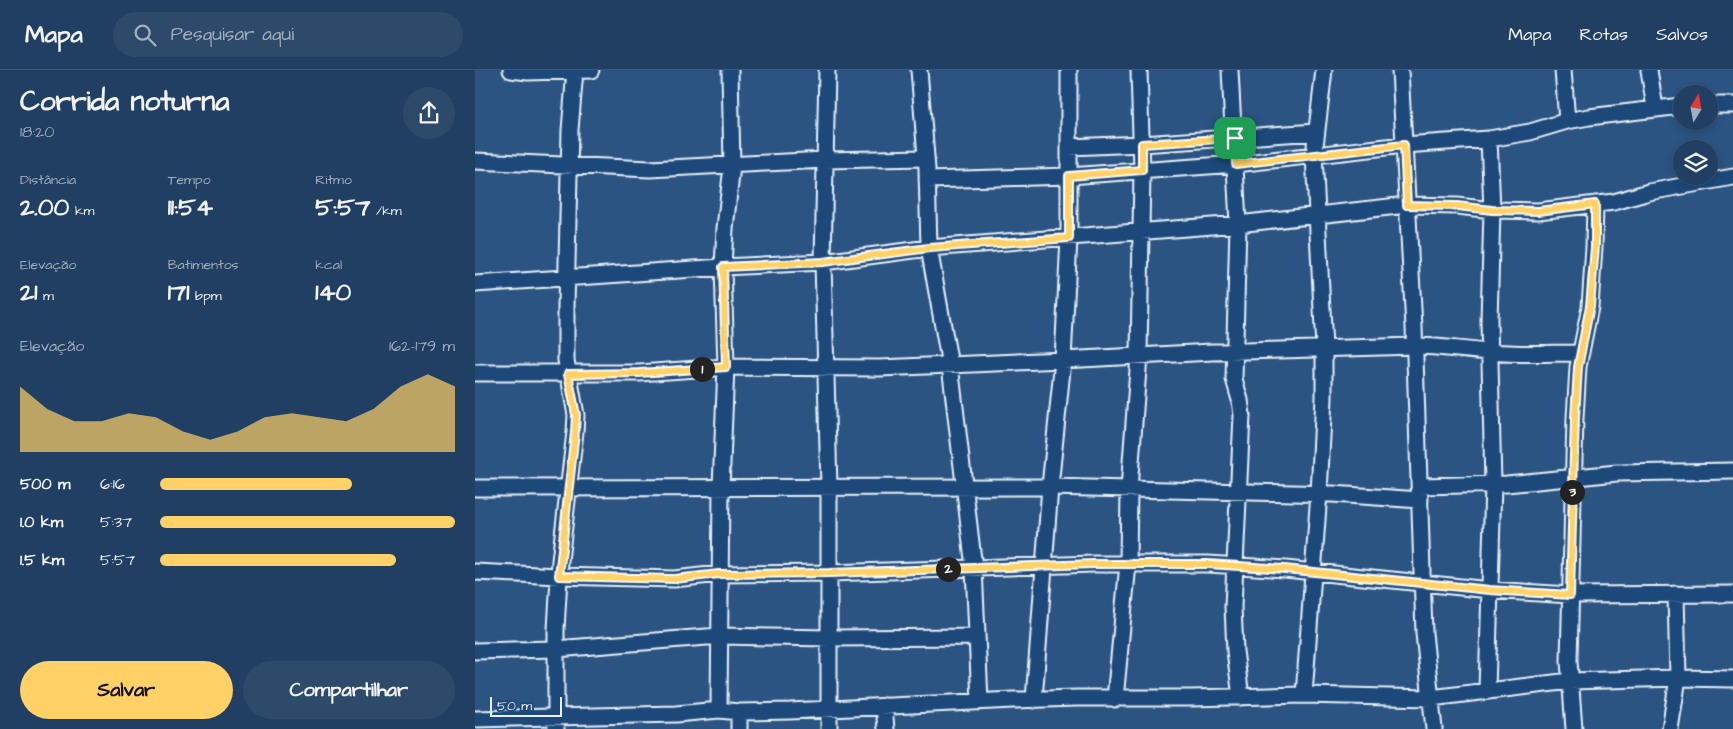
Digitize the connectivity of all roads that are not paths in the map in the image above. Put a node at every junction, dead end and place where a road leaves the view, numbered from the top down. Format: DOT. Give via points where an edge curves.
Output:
graph roads {
  1 [pos="511,70"];
  2 [pos="591,70"];
  3 [pos="729,70"];
  4 [pos="827,70"];
  5 [pos="919,70"];
  6 [pos="1069,70"];
  7 [pos="1139,70"];
  8 [pos="1230,70"];
  9 [pos="1324,70"];
  10 [pos="1400,70"];
  11 [pos="1563,70"];
  12 [pos="1649,70"];
  13 [pos="569,71"];
  14 [pos="1718,105"];
  15 [pos="1733,105"];
  16 [pos="1673,107"];
  17 [pos="1655,108"];
  18 [pos="1567,120"];
  19 [pos="1316,132"];
  20 [pos="1235,138"];
  21 [pos="1489,139"];
  22 [pos="1142,144"];
  23 [pos="1404,145"];
  24 [pos="1069,147"];
  25 [pos="1314,155"];
  26 [pos="926,158"];
  27 [pos="825,160"];
  28 [pos="475,161"];
  29 [pos="570,164"];
  30 [pos="1236,164"];
  31 [pos="733,166"];
  32 [pos="1142,170"];
  33 [pos="1069,176"];
  34 [pos="1733,177"];
  35 [pos="927,180"];
  36 [pos="1595,204"];
  37 [pos="1407,205"];
  38 [pos="1492,210"];
  39 [pos="1317,216"];
  40 [pos="1238,224"];
  41 [pos="1142,233"];
  42 [pos="1069,238"];
  43 [pos="929,248"];
  44 [pos="823,262"];
  45 [pos="723,267"];
  46 [pos="567,278"];
  47 [pos="475,284"];
  48 [pos="1415,346"];
  49 [pos="1324,348"];
  50 [pos="1234,351"];
  51 [pos="1490,352"];
  52 [pos="1581,353"];
  53 [pos="1139,356"];
  54 [pos="1063,360"];
  55 [pos="950,365"];
  56 [pos="726,367"];
  57 [pos="825,369"];
  58 [pos="475,373"];
  59 [pos="568,374"];
  60 [pos="1733,471"];
  61 [pos="1573,476"];
  62 [pos="1493,484"];
  63 [pos="721,487"];
  64 [pos="475,488"];
  65 [pos="569,488"];
  66 [pos="829,488"];
  67 [pos="963,488"];
  68 [pos="1050,488"];
  69 [pos="1129,489"];
  70 [pos="1237,492"];
  71 [pos="1319,493"];
  72 [pos="1420,493"];
  73 [pos="1127,564"];
  74 [pos="1044,566"];
  75 [pos="1235,566"];
  76 [pos="974,568"];
  77 [pos="475,572"];
  78 [pos="1314,572"];
  79 [pos="829,573"];
  80 [pos="719,574"];
  81 [pos="559,576"];
  82 [pos="1422,584"];
  83 [pos="1490,590"];
  84 [pos="1676,594"];
  85 [pos="1733,594"];
  86 [pos="1570,595"];
  87 [pos="719,636"];
  88 [pos="977,637"];
  89 [pos="830,638"];
  90 [pos="555,649"];
  91 [pos="475,651"];
  92 [pos="1678,678"];
  93 [pos="1733,679"];
  94 [pos="1570,681"];
  95 [pos="1487,691"];
  96 [pos="1304,695"];
  97 [pos="1241,697"];
  98 [pos="1431,698"];
  99 [pos="1115,699"];
  100 [pos="1034,700"];
  101 [pos="980,701"];
  102 [pos="884,706"];
  103 [pos="830,709"];
  104 [pos="719,710"];
  105 [pos="739,712"];
  106 [pos="475,719"];
  107 [pos="556,723"];
  108 [pos="739,729"];
  109 [pos="829,729"];
  110 [pos="886,729"];
  111 [pos="1434,729"];
  112 [pos="1574,729"];
  113 [pos="1670,729"];
  1 -- 13 [label="street"];
  2 -- 13 [label="street"];
  3 -- 31 [label="street"];
  4 -- 27 [label="street"];
  5 -- 26 [label="street"];
  6 -- 24 [label="street"];
  7 -- 22 [label="street"];
  8 -- 20 [label="street"];
  9 -- 19 [label="street"];
  10 -- 23 [label="street"];
  11 -- 18 [label="street"];
  12 -- 17 [label="street"];
  13 -- 29 [label="street"];
  14 -- 15 [label="street"];
  16 -- 17 [label="street"];
  17 -- 18 [label="street"];
  18 -- 21 [label="street" via="1530,132"];
  19 -- 20 [label="street"];
  19 -- 25 [label="street"];
  20 -- 22 [label="street"];
  20 -- 30 [label="street"];
  21 -- 23 [label="street"];
  21 -- 38 [label="street"];
  22 -- 24 [label="street"];
  22 -- 32 [label="street"];
  23 -- 25 [label="street"];
  23 -- 37 [label="street"];
  24 -- 33 [label="street"];
  25 -- 30 [label="street"];
  25 -- 39 [label="street"];
  26 -- 27 [label="street"];
  26 -- 35 [label="street"];
  27 -- 31 [label="street"];
  27 -- 44 [label="street"];
  28 -- 29 [label="street"];
  29 -- 31 [label="street" via="627,169"];
  29 -- 46 [label="street"];
  30 -- 32 [label="street"];
  30 -- 40 [label="street"];
  31 -- 45 [label="street"];
  32 -- 33 [label="street"];
  32 -- 41 [label="street"];
  33 -- 35 [label="street"];
  33 -- 42 [label="street"];
  34 -- 36 [label="street"];
  35 -- 43 [label="street"];
  36 -- 38 [label="street" via="1538,211"];
  36 -- 52 [label="street" via="1590,306"];
  37 -- 38 [label="street"];
  37 -- 39 [label="street"];
  37 -- 48 [label="street"];
  38 -- 51 [label="street"];
  39 -- 40 [label="street"];
  39 -- 49 [label="street"];
  40 -- 41 [label="street"];
  40 -- 50 [label="street"];
  41 -- 42 [label="street"];
  41 -- 53 [label="street"];
  42 -- 43 [label="street"];
  42 -- 54 [label="street"];
  43 -- 44 [label="street"];
  43 -- 55 [label="street"];
  44 -- 45 [label="street"];
  44 -- 57 [label="street"];
  45 -- 46 [label="street"];
  45 -- 56 [label="street"];
  46 -- 47 [label="street"];
  46 -- 59 [label="street"];
  48 -- 49 [label="street"];
  48 -- 51 [label="street"];
  48 -- 72 [label="street"];
  49 -- 50 [label="street"];
  49 -- 71 [label="street"];
  50 -- 53 [label="street"];
  50 -- 70 [label="street" via="1233,379 1242,415"];
  51 -- 52 [label="street"];
  51 -- 62 [label="street"];
  52 -- 61 [label="street"];
  53 -- 54 [label="street"];
  53 -- 69 [label="street"];
  54 -- 55 [label="street"];
  54 -- 68 [label="street"];
  55 -- 57 [label="street"];
  55 -- 67 [label="street"];
  56 -- 57 [label="street"];
  56 -- 59 [label="street"];
  56 -- 63 [label="street"];
  57 -- 66 [label="street"];
  58 -- 59 [label="street"];
  59 -- 65 [label="street" via="576,415"];
  60 -- 61 [label="street"];
  61 -- 62 [label="street"];
  61 -- 86 [label="street"];
  62 -- 72 [label="street"];
  62 -- 83 [label="street"];
  63 -- 65 [label="street"];
  63 -- 66 [label="street"];
  63 -- 80 [label="street"];
  64 -- 65 [label="street"];
  65 -- 81 [label="street"];
  66 -- 67 [label="street"];
  66 -- 79 [label="street"];
  67 -- 68 [label="street"];
  67 -- 76 [label="street"];
  68 -- 69 [label="street"];
  68 -- 74 [label="street"];
  69 -- 70 [label="street"];
  69 -- 73 [label="street"];
  70 -- 71 [label="street"];
  70 -- 75 [label="street"];
  71 -- 72 [label="street"];
  71 -- 78 [label="street"];
  72 -- 82 [label="street"];
  73 -- 74 [label="street"];
  73 -- 75 [label="street"];
  73 -- 99 [label="street"];
  74 -- 76 [label="street"];
  74 -- 100 [label="street"];
  75 -- 78 [label="street"];
  75 -- 97 [label="street" via="1235,651"];
  76 -- 79 [label="street"];
  76 -- 88 [label="street"];
  77 -- 81 [label="street"];
  78 -- 82 [label="street"];
  78 -- 96 [label="street"];
  79 -- 80 [label="street"];
  79 -- 89 [label="street"];
  80 -- 81 [label="street" via="674,579"];
  80 -- 87 [label="street"];
  81 -- 90 [label="street"];
  82 -- 83 [label="street"];
  82 -- 98 [label="street"];
  83 -- 86 [label="street"];
  83 -- 95 [label="street"];
  84 -- 85 [label="street"];
  84 -- 86 [label="street"];
  84 -- 92 [label="street"];
  86 -- 94 [label="street"];
  87 -- 89 [label="street"];
  87 -- 90 [label="street"];
  87 -- 104 [label="street"];
  88 -- 89 [label="street"];
  88 -- 101 [label="street"];
  89 -- 103 [label="street"];
  90 -- 91 [label="street"];
  90 -- 107 [label="street"];
  92 -- 93 [label="street"];
  92 -- 94 [label="street"];
  92 -- 113 [label="street"];
  94 -- 95 [label="street"];
  94 -- 112 [label="street"];
  95 -- 98 [label="street"];
  96 -- 97 [label="street"];
  96 -- 98 [label="street"];
  97 -- 99 [label="street"];
  98 -- 111 [label="street"];
  99 -- 100 [label="street"];
  100 -- 101 [label="street"];
  101 -- 102 [label="street"];
  102 -- 103 [label="street"];
  102 -- 110 [label="street"];
  103 -- 105 [label="street"];
  103 -- 109 [label="street"];
  104 -- 105 [label="street"];
  104 -- 107 [label="street"];
  105 -- 108 [label="street"];
  106 -- 107 [label="street"];
}
